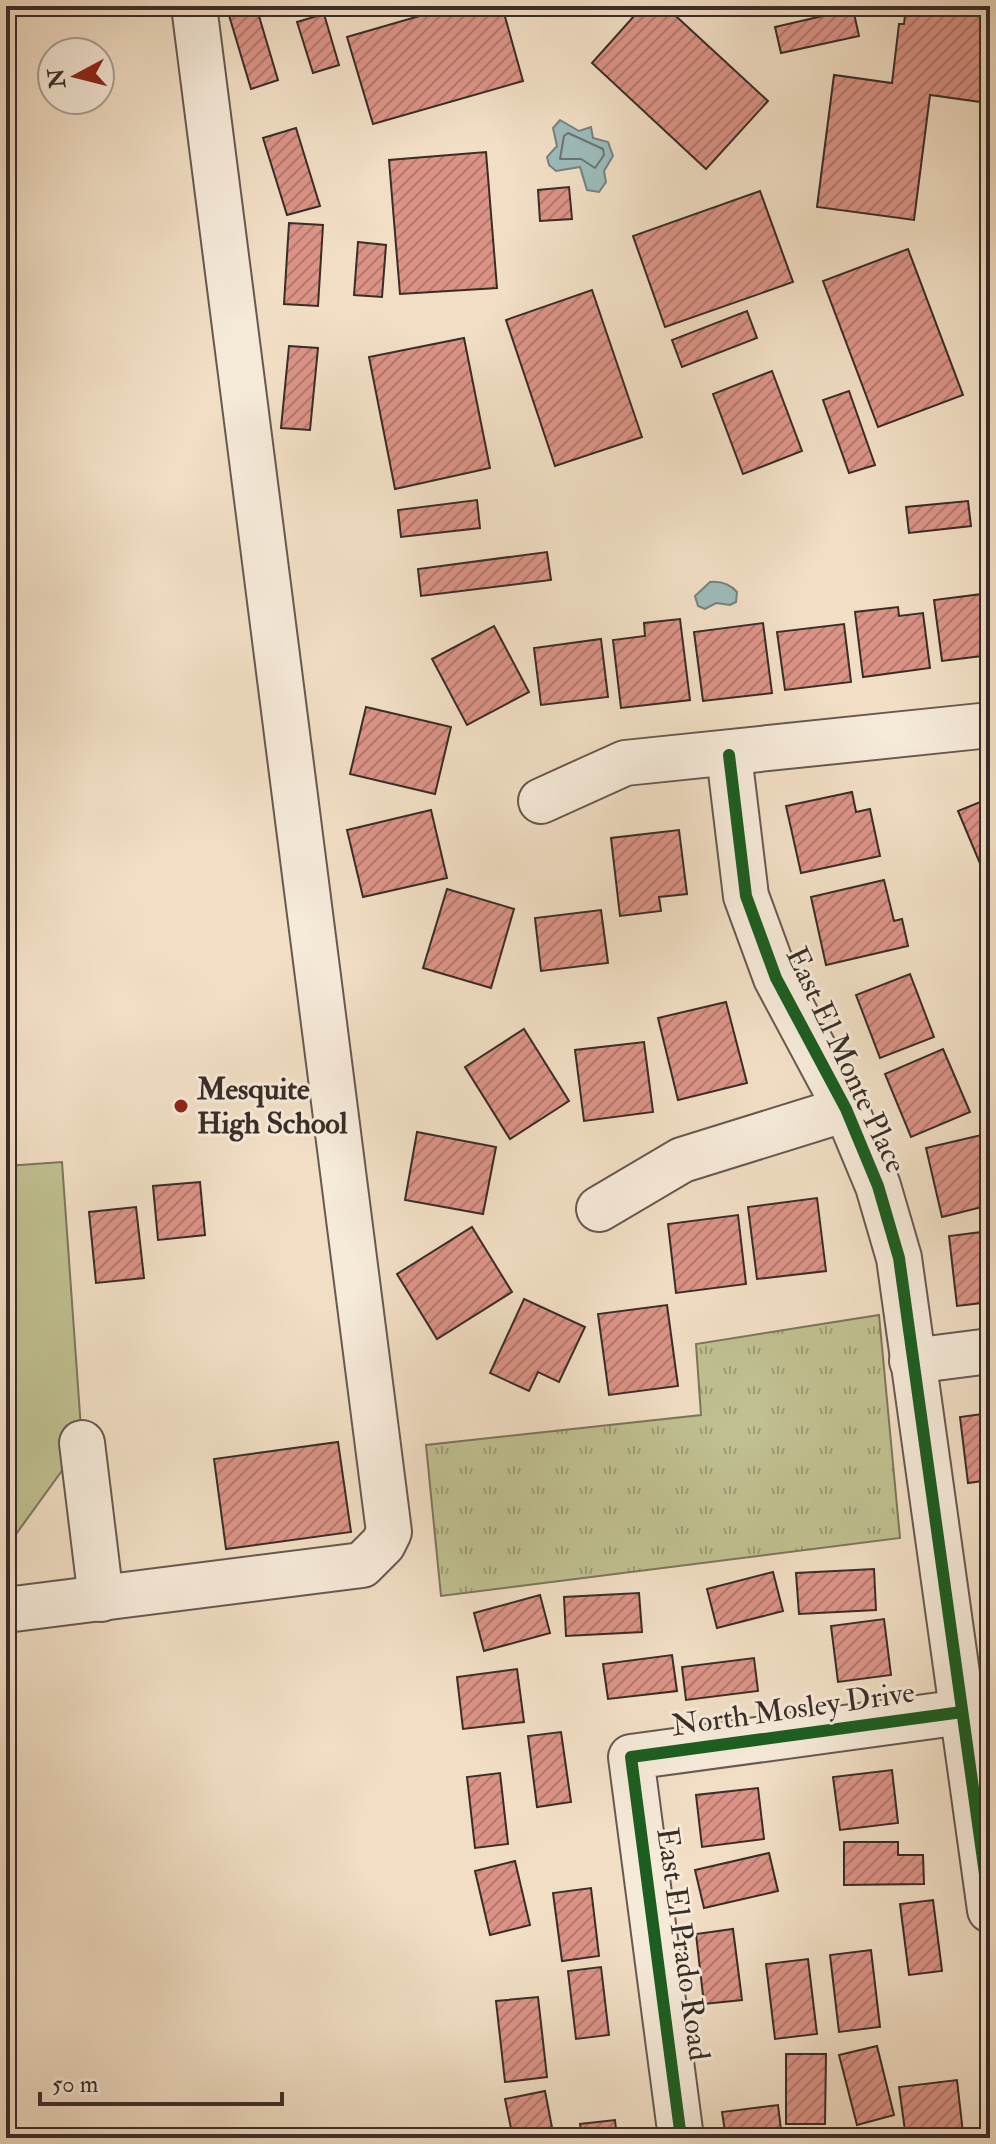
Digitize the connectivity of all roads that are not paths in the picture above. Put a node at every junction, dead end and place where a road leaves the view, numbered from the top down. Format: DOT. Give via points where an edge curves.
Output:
graph roads {
  1 [pos="194,6"];
  2 [pos="990,725"];
  3 [pos="729,755"];
  4 [pos="541,801"];
  5 [pos="846,1109"];
  6 [pos="599,1209"];
  7 [pos="990,1351"];
  8 [pos="912,1361"];
  9 [pos="82,1443"];
  10 [pos="101,1599"];
  11 [pos="6,1610"];
  12 [pos="962,1712"];
  13 [pos="631,1757"];
  14 [pos="990,1910"];
  15 [pos="681,2138"];
  1 -- 10 [label="street" via="389,1532 362,1565"];
  2 -- 3 [label="street"];
  3 -- 4 [label="street" via="625,763"];
  3 -- 5 [label="street, East El Monte Place" via="746,896 776,978"];
  5 -- 6 [label="street" via="682,1160"];
  5 -- 8 [label="street, East El Monte Place" via="878,1186 899,1258"];
  7 -- 8 [label="street"];
  8 -- 12 [label="street, East El Monte Place"];
  9 -- 10 [label="street"];
  10 -- 11 [label="street"];
  12 -- 13 [label="street, North Mosley Drive"];
  12 -- 14 [label="street, East El Monte Place"];
  13 -- 15 [label="street, East El Prado Road"];
}
